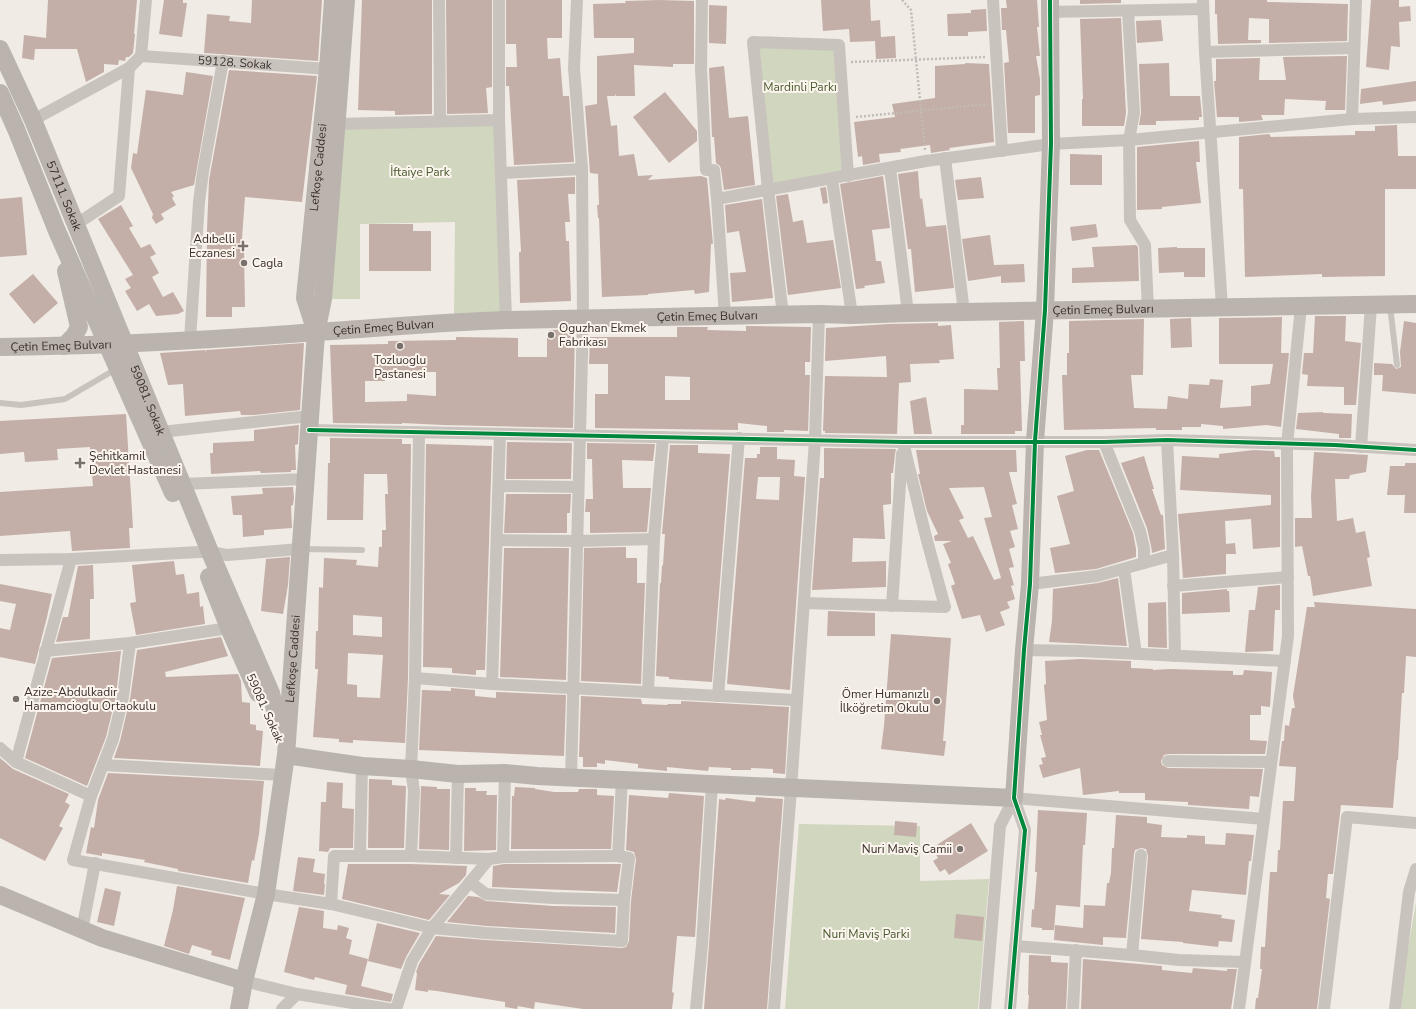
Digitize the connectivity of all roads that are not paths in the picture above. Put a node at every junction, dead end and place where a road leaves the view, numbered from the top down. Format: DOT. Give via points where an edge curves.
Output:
graph roads {
  1 [pos="146,0"];
  2 [pos="333,0"];
  3 [pos="346,0"];
  4 [pos="439,0"];
  5 [pos="499,0"];
  6 [pos="577,0"];
  7 [pos="702,0"];
  8 [pos="993,0"];
  9 [pos="1356,0"];
  10 [pos="1203,5"];
  11 [pos="1049,6"];
  12 [pos="1128,11"];
  13 [pos="1354,48"];
  14 [pos="0,49"];
  15 [pos="1205,52"];
  16 [pos="141,56"];
  17 [pos="223,61"];
  18 [pos="129,68"];
  19 [pos="328,69"];
  20 [pos="0,93"];
  21 [pos="1416,117"];
  22 [pos="1352,119"];
  23 [pos="33,120"];
  24 [pos="499,120"];
  25 [pos="440,121"];
  26 [pos="337,124"];
  27 [pos="1210,131"];
  28 [pos="1129,140"];
  29 [pos="1051,144"];
  30 [pos="1002,150"];
  31 [pos="945,158"];
  32 [pos="890,168"];
  33 [pos="582,169"];
  34 [pos="501,173"];
  35 [pos="848,176"];
  36 [pos="832,178"];
  37 [pos="768,189"];
  38 [pos="717,199"];
  39 [pos="75,225"];
  40 [pos="57,231"];
  41 [pos="1390,304"];
  42 [pos="1416,304"];
  43 [pos="1371,305"];
  44 [pos="1301,306"];
  45 [pos="1222,307"];
  46 [pos="1148,308"];
  47 [pos="1045,310"];
  48 [pos="964,312"];
  49 [pos="908,313"];
  50 [pos="819,314"];
  51 [pos="783,315"];
  52 [pos="852,315"];
  53 [pos="725,316"];
  54 [pos="583,318"];
  55 [pos="506,320"];
  56 [pos="316,332"];
  57 [pos="190,340"];
  58 [pos="116,344"];
  59 [pos="64,346"];
  60 [pos="0,347"];
  61 [pos="1397,365"];
  62 [pos="119,368"];
  63 [pos="0,402"];
  64 [pos="310,423"];
  65 [pos="161,432"];
  66 [pos="418,433"];
  67 [pos="500,434"];
  68 [pos="579,436"];
  69 [pos="663,437"];
  70 [pos="739,438"];
  71 [pos="815,440"];
  72 [pos="1167,440"];
  73 [pos="1035,441"];
  74 [pos="903,442"];
  75 [pos="1104,442"];
  76 [pos="1287,445"];
  77 [pos="1361,447"];
  78 [pos="1416,450"];
  79 [pos="306,480"];
  80 [pos="182,484"];
  81 [pos="499,486"];
  82 [pos="578,487"];
  83 [pos="654,539"];
  84 [pos="497,540"];
  85 [pos="577,541"];
  86 [pos="300,549"];
  87 [pos="362,550"];
  88 [pos="204,552"];
  89 [pos="1173,556"];
  90 [pos="72,559"];
  91 [pos="0,560"];
  92 [pos="1144,563"];
  93 [pos="1124,569"];
  94 [pos="1288,577"];
  95 [pos="1030,584"];
  96 [pos="1174,586"];
  97 [pos="804,603"];
  98 [pos="892,606"];
  99 [pos="229,628"];
  100 [pos="130,643"];
  101 [pos="1024,650"];
  102 [pos="45,651"];
  103 [pos="1136,654"];
  104 [pos="1175,656"];
  105 [pos="1285,661"];
  106 [pos="416,678"];
  107 [pos="492,684"];
  108 [pos="574,688"];
  109 [pos="648,692"];
  110 [pos="718,696"];
  111 [pos="796,700"];
  112 [pos="0,748"];
  113 [pos="286,754"];
  114 [pos="1168,761"];
  115 [pos="16,762"];
  116 [pos="1271,762"];
  117 [pos="103,765"];
  118 [pos="362,766"];
  119 [pos="411,769"];
  120 [pos="458,774"];
  121 [pos="505,774"];
  122 [pos="283,775"];
  123 [pos="571,778"];
  124 [pos="622,780"];
  125 [pos="712,784"];
  126 [pos="791,788"];
  127 [pos="91,796"];
  128 [pos="1014,798"];
  129 [pos="1264,819"];
  130 [pos="1416,823"];
  131 [pos="360,855"];
  132 [pos="1141,855"];
  133 [pos="411,856"];
  134 [pos="618,856"];
  135 [pos="503,857"];
  136 [pos="456,858"];
  137 [pos="489,859"];
  138 [pos="95,863"];
  139 [pos="1416,869"];
  140 [pos="470,882"];
  141 [pos="266,894"];
  142 [pos="0,895"];
  143 [pos="624,900"];
  144 [pos="331,904"];
  145 [pos="432,928"];
  146 [pos="82,930"];
  147 [pos="1015,946"];
  148 [pos="1076,950"];
  149 [pos="1132,955"];
  150 [pos="1245,962"];
  151 [pos="244,981"];
  152 [pos="297,994"];
  153 [pos="228,1009"];
  154 [pos="240,1009"];
  155 [pos="282,1009"];
  156 [pos="389,1009"];
  157 [pos="396,1009"];
  158 [pos="696,1009"];
  159 [pos="774,1009"];
  160 [pos="985,1009"];
  161 [pos="1010,1009"];
  162 [pos="1073,1009"];
  163 [pos="1239,1009"];
  164 [pos="1324,1009"];
  165 [pos="1395,1009"];
  1 -- 16 [label="street"];
  2 -- 19 [label="main road, Lefkoşe Caddesi"];
  3 -- 26 [label="main road, Lefkoşe Caddesi"];
  4 -- 25 [label="street"];
  5 -- 24 [label="street"];
  6 -- 33 [label="street" via="574,68"];
  7 -- 38 [label="street" via="701,68 706,170 714,170"];
  8 -- 30 [label="street"];
  9 -- 13 [label="street"];
  10 -- 12 [label="street"];
  10 -- 15 [label="street"];
  11 -- 12 [label="street"];
  11 -- 29 [label="main road"];
  12 -- 28 [label="street" via="1134,113"];
  13 -- 15 [label="street"];
  13 -- 22 [label="street"];
  14 -- 23 [label="main road, 57111. Sokak"];
  15 -- 27 [label="street"];
  16 -- 17 [label="street, 59128. Sokak"];
  16 -- 18 [label="street"];
  17 -- 19 [label="street, 59128. Sokak"];
  17 -- 57 [label="street" via="199,202"];
  18 -- 23 [label="street"];
  18 -- 39 [label="street" via="119,196"];
  19 -- 56 [label="main road, Lefkoşe Caddesi" via="305,298"];
  20 -- 40 [label="main road"];
  21 -- 22 [label="street"];
  22 -- 27 [label="street"];
  23 -- 39 [label="main road, 57111. Sokak"];
  24 -- 25 [label="street"];
  24 -- 34 [label="street"];
  25 -- 26 [label="street"];
  26 -- 56 [label="main road, Lefkoşe Caddesi" via="323,299"];
  27 -- 28 [label="street"];
  27 -- 45 [label="street"];
  28 -- 29 [label="street"];
  28 -- 46 [label="street" via="1130,220 1145,245"];
  29 -- 30 [label="street"];
  29 -- 47 [label="main road"];
  30 -- 31 [label="street"];
  31 -- 32 [label="street"];
  31 -- 48 [label="street"];
  32 -- 35 [label="street"];
  32 -- 49 [label="street"];
  33 -- 34 [label="street"];
  33 -- 54 [label="street"];
  34 -- 55 [label="street"];
  35 -- 36 [label="street"];
  35 -- 37 [label="street" via="839,45 753,42"];
  36 -- 37 [label="street"];
  36 -- 52 [label="street"];
  37 -- 38 [label="street"];
  37 -- 51 [label="street"];
  38 -- 53 [label="street"];
  39 -- 58 [label="main road, 57111. Sokak"];
  40 -- 58 [label="main road"];
  40 -- 59 [label="main road" via="79,327"];
  41 -- 42 [label="main road, Çetin Emeç Bulvarı"];
  41 -- 43 [label="main road, Çetin Emeç Bulvarı"];
  41 -- 61 [label="lane"];
  43 -- 44 [label="main road, Çetin Emeç Bulvarı"];
  43 -- 77 [label="street"];
  44 -- 45 [label="main road, Çetin Emeç Bulvarı"];
  44 -- 76 [label="street"];
  45 -- 46 [label="main road, Çetin Emeç Bulvarı"];
  46 -- 47 [label="main road, Çetin Emeç Bulvarı"];
  47 -- 48 [label="main road, Çetin Emeç Bulvarı"];
  47 -- 73 [label="main road"];
  48 -- 49 [label="main road, Çetin Emeç Bulvarı"];
  49 -- 52 [label="main road, Çetin Emeç Bulvarı"];
  50 -- 51 [label="main road, Çetin Emeç Bulvarı"];
  50 -- 52 [label="main road, Çetin Emeç Bulvarı"];
  50 -- 71 [label="street"];
  51 -- 53 [label="main road, Çetin Emeç Bulvarı"];
  53 -- 54 [label="main road, Çetin Emeç Bulvarı"];
  54 -- 55 [label="main road, Çetin Emeç Bulvarı"];
  54 -- 68 [label="street"];
  55 -- 56 [label="main road, Çetin Emeç Bulvarı"];
  56 -- 57 [label="main road, Çetin Emeç Bulvarı"];
  56 -- 64 [label="main road, Lefkoşe Caddesi"];
  57 -- 58 [label="main road, Çetin Emeç Bulvarı"];
  58 -- 59 [label="main road, Çetin Emeç Bulvarı"];
  58 -- 62 [label="main road, 59081. Sokak"];
  58 -- 65 [label="main road, 59081. Sokak"];
  59 -- 60 [label="main road, Çetin Emeç Bulvarı"];
  62 -- 63 [label="lane" via="65,399 21,405"];
  62 -- 88 [label="main road, 59081. Sokak"];
  64 -- 65 [label="street"];
  64 -- 66 [label="street"];
  64 -- 79 [label="main road, Lefkoşe Caddesi"];
  65 -- 80 [label="main road, 59081. Sokak"];
  66 -- 67 [label="street"];
  66 -- 106 [label="street"];
  67 -- 68 [label="street"];
  67 -- 81 [label="street"];
  68 -- 69 [label="street"];
  68 -- 82 [label="street"];
  69 -- 70 [label="street"];
  69 -- 83 [label="street"];
  70 -- 71 [label="street"];
  70 -- 110 [label="street"];
  71 -- 74 [label="street"];
  71 -- 97 [label="street"];
  72 -- 75 [label="street"];
  72 -- 76 [label="street"];
  72 -- 89 [label="street"];
  73 -- 74 [label="street"];
  73 -- 75 [label="street"];
  73 -- 95 [label="main road"];
  74 -- 98 [label="street"];
  74 -- 98 [label="street" via="945,608"];
  75 -- 92 [label="street" via="1140,531"];
  76 -- 77 [label="street"];
  76 -- 94 [label="street"];
  77 -- 78 [label="street"];
  79 -- 80 [label="street"];
  79 -- 86 [label="main road, Lefkoşe Caddesi"];
  80 -- 88 [label="main road, 59081. Sokak"];
  81 -- 82 [label="street"];
  81 -- 84 [label="street"];
  82 -- 85 [label="street"];
  83 -- 85 [label="street"];
  83 -- 109 [label="street"];
  84 -- 85 [label="street"];
  84 -- 107 [label="street"];
  85 -- 108 [label="street"];
  86 -- 87 [label="lane"];
  86 -- 88 [label="street" via="227,555"];
  86 -- 113 [label="main road, Lefkoşe Caddesi"];
  88 -- 90 [label="street"];
  88 -- 99 [label="main road, 59081. Sokak"];
  88 -- 113 [label="main road, 59081. Sokak" via="271,693"];
  89 -- 92 [label="street"];
  89 -- 96 [label="street"];
  90 -- 91 [label="street"];
  90 -- 102 [label="street"];
  92 -- 93 [label="street"];
  93 -- 95 [label="street" via="1097,576"];
  93 -- 103 [label="street"];
  94 -- 96 [label="street"];
  94 -- 105 [label="street" via="1288,636"];
  95 -- 101 [label="main road"];
  96 -- 104 [label="street"];
  97 -- 98 [label="street"];
  97 -- 111 [label="street"];
  99 -- 100 [label="street"];
  99 -- 113 [label="main road, 59081. Sokak"];
  100 -- 102 [label="street"];
  100 -- 117 [label="street" via="113,739"];
  101 -- 103 [label="street"];
  101 -- 128 [label="main road"];
  102 -- 115 [label="street"];
  103 -- 104 [label="street"];
  104 -- 105 [label="street"];
  105 -- 116 [label="street"];
  106 -- 107 [label="street"];
  106 -- 119 [label="street"];
  107 -- 108 [label="street"];
  108 -- 109 [label="street"];
  108 -- 123 [label="street"];
  109 -- 110 [label="street"];
  110 -- 111 [label="street"];
  111 -- 126 [label="street"];
  112 -- 115 [label="street"];
  113 -- 118 [label="main road"];
  113 -- 122 [label="main road, Lefkoşe Caddesi"];
  114 -- 116 [label="street"];
  115 -- 127 [label="street"];
  116 -- 129 [label="street"];
  117 -- 122 [label="street"];
  117 -- 127 [label="street"];
  118 -- 119 [label="main road"];
  118 -- 131 [label="street"];
  119 -- 120 [label="main road"];
  119 -- 133 [label="street" via="414,791"];
  120 -- 121 [label="main road"];
  120 -- 136 [label="street"];
  121 -- 123 [label="main road"];
  121 -- 135 [label="street"];
  122 -- 141 [label="main road, Lefkoşe Caddesi"];
  123 -- 124 [label="main road"];
  124 -- 125 [label="main road"];
  124 -- 134 [label="street"];
  125 -- 126 [label="main road"];
  125 -- 158 [label="street"];
  126 -- 128 [label="main road"];
  126 -- 159 [label="street"];
  127 -- 138 [label="street" via="73,860"];
  128 -- 129 [label="street"];
  128 -- 147 [label="street" via="1025,830"];
  128 -- 160 [label="street" via="1000,826"];
  129 -- 150 [label="street"];
  130 -- 164 [label="street" via="1347,817"];
  131 -- 133 [label="street"];
  131 -- 144 [label="street" via="334,856"];
  132 -- 149 [label="street"];
  133 -- 136 [label="street"];
  134 -- 135 [label="street"];
  134 -- 143 [label="street" via="629,858"];
  135 -- 137 [label="street"];
  136 -- 137 [label="street"];
  137 -- 140 [label="street"];
  138 -- 141 [label="street"];
  138 -- 146 [label="street"];
  139 -- 165 [label="street" via="1409,892"];
  140 -- 143 [label="street" via="486,894"];
  140 -- 145 [label="street"];
  141 -- 144 [label="street"];
  141 -- 151 [label="main road, Lefkoşe Caddesi"];
  142 -- 146 [label="main road"];
  143 -- 145 [label="street" via="622,941"];
  144 -- 145 [label="street"];
  145 -- 157 [label="street" via="412,961"];
  146 -- 151 [label="main road"];
  147 -- 148 [label="street"];
  147 -- 161 [label="street"];
  148 -- 149 [label="street"];
  148 -- 162 [label="street"];
  149 -- 150 [label="street" via="1179,960"];
  150 -- 163 [label="street"];
  151 -- 152 [label="street"];
  151 -- 153 [label="main road"];
  151 -- 154 [label="main road"];
  152 -- 155 [label="street"];
  152 -- 156 [label="street"];
}
